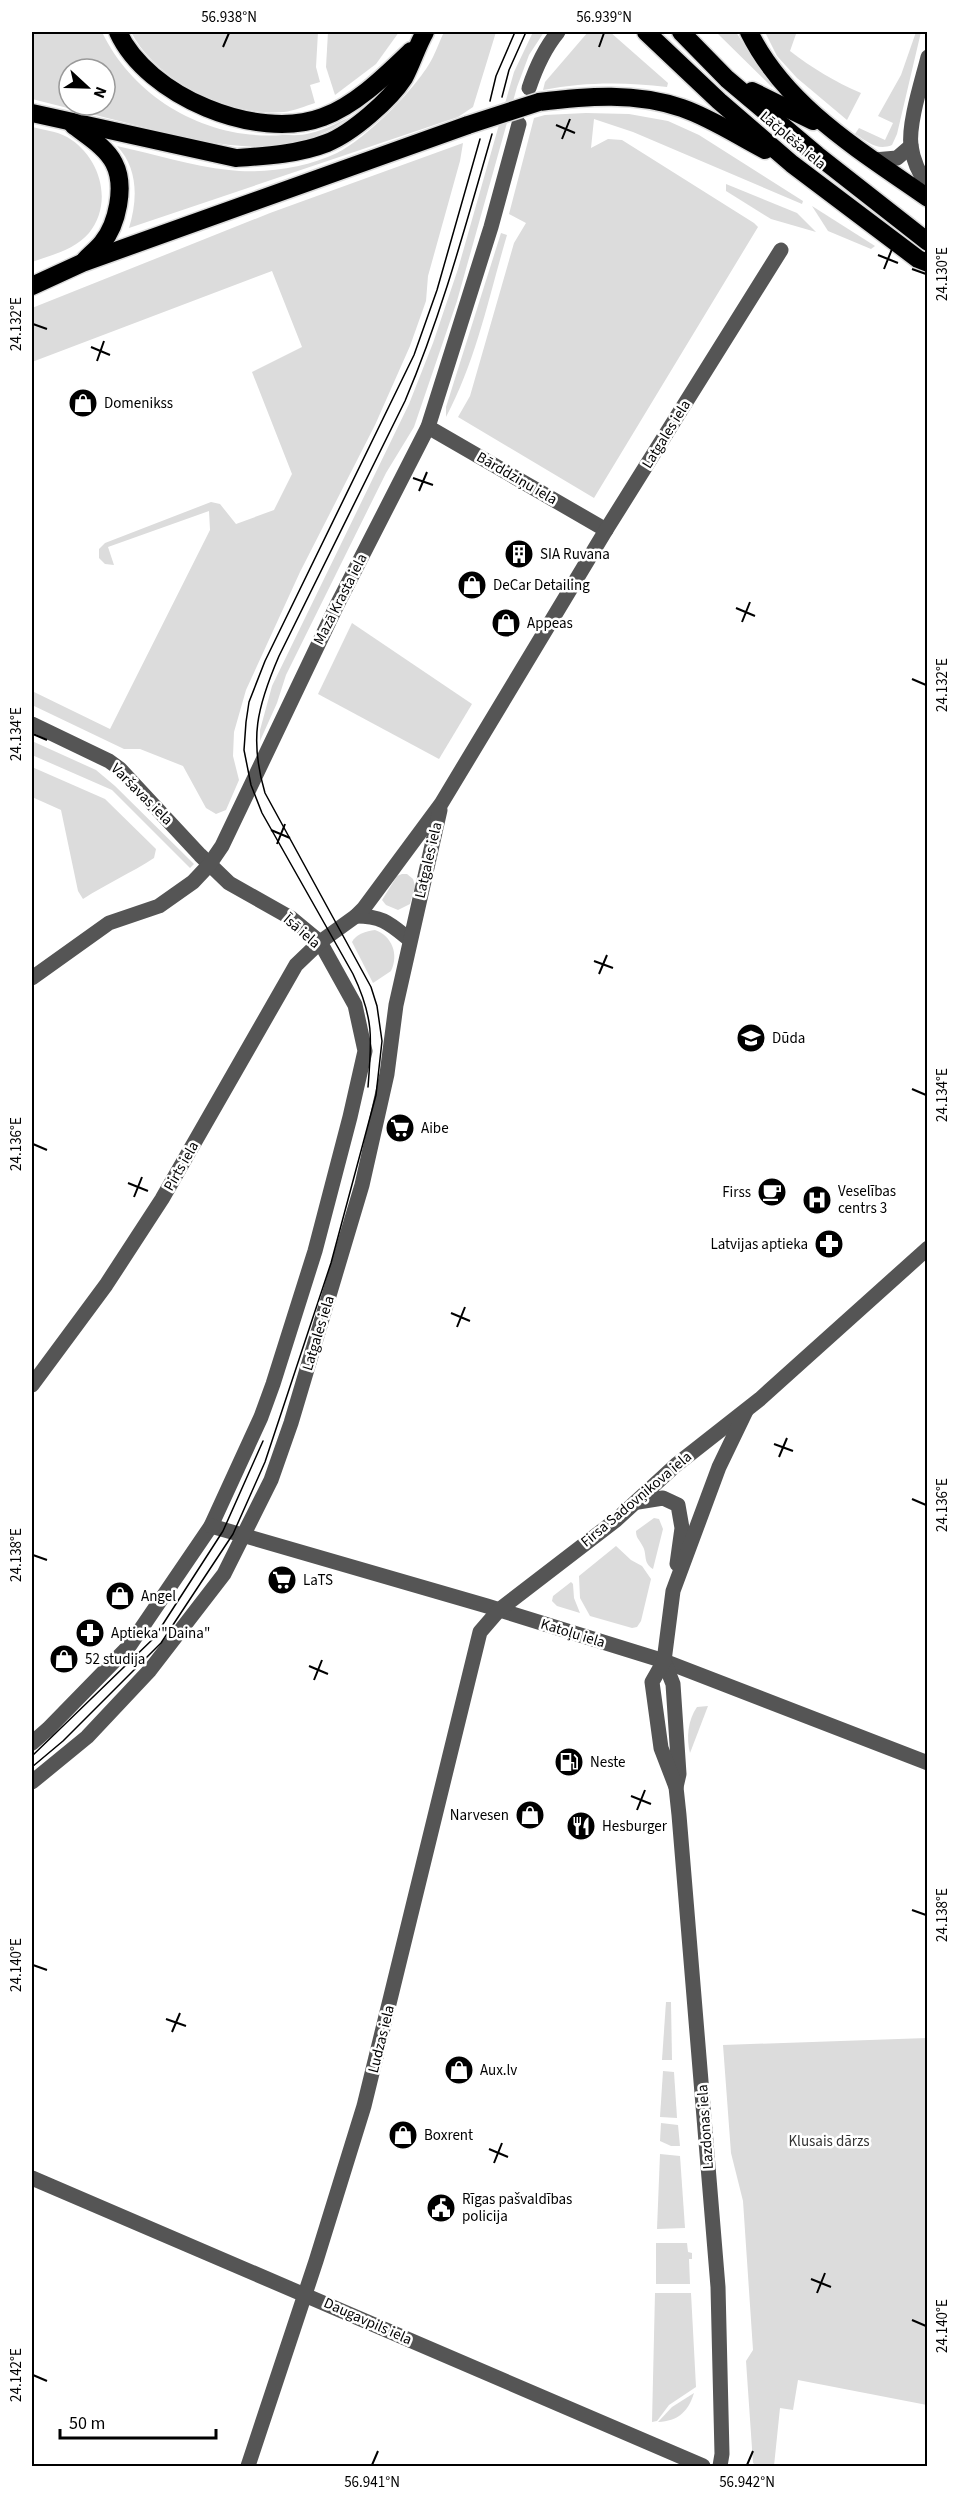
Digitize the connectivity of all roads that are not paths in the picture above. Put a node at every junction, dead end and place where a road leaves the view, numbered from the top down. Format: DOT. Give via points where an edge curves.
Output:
graph roads {
  1 [pos="118,32"];
  2 [pos="558,32"];
  3 [pos="646,32"];
  4 [pos="681,32"];
  5 [pos="749,32"];
  6 [pos="422,37"];
  7 [pos="927,57"];
  8 [pos="727,79"];
  9 [pos="534,95"];
  10 [pos="32,113"];
  11 [pos="66,120"];
  12 [pos="519,124"];
  13 [pos="831,130"];
  14 [pos="911,146"];
  15 [pos="874,160"];
  16 [pos="792,164"];
  17 [pos="927,186"];
  18 [pos="927,198"];
  19 [pos="927,242"];
  20 [pos="781,250"];
  21 [pos="927,263"];
  22 [pos="78,265"];
  23 [pos="32,277"];
  24 [pos="32,286"];
  25 [pos="428,427"];
  26 [pos="606,531"];
  27 [pos="32,724"];
  28 [pos="441,804"];
  29 [pos="209,865"];
  30 [pos="356,916"];
  31 [pos="410,940"];
  32 [pos="320,942"];
  33 [pos="32,978"];
  34 [pos="361,1026"];
  35 [pos="927,1248"];
  36 [pos="32,1385"];
  37 [pos="746,1411"];
  38 [pos="638,1502"];
  39 [pos="211,1526"];
  40 [pos="244,1537"];
  41 [pos="673,1591"];
  42 [pos="499,1610"];
  43 [pos="664,1661"];
  44 [pos="32,1743"];
  45 [pos="927,1763"];
  46 [pos="32,1782"];
  47 [pos="32,2178"];
  48 [pos="306,2294"];
  49 [pos="248,2466"];
  50 [pos="703,2466"];
  51 [pos="720,2466"];
  1 -- 6 [label="highway" via="143,69 171,90 214,111 251,121 288,124 323,117 351,101 379,80"];
  2 -- 9 [label="street" via="536,67"];
  3 -- 16 [label="highway, Lāčplēša iela"];
  4 -- 8 [label="highway, Lāčplēša iela"];
  5 -- 13 [label="highway" via="777,78"];
  6 -- 11 [label="highway" via="404,78 358,123 327,142 271,156 236,158"];
  7 -- 14 [label="street"];
  8 -- 13 [label="highway"];
  8 -- 19 [label="highway, Lāčplēša iela"];
  9 -- 16 [label="highway" via="607,96 661,102 685,109"];
  9 -- 22 [label="highway, bridge" via="468,125"];
  10 -- 11 [label="highway"];
  11 -- 22 [label="highway" via="105,152 114,163 119,181 114,222 103,242"];
  12 -- 25 [label="street, Mazā Krasta iela"];
  13 -- 15 [label="highway"];
  14 -- 15 [label="street" via="897,158"];
  14 -- 17 [label="street"];
  15 -- 18 [label="highway"];
  16 -- 21 [label="highway, Lāčplēša iela"];
  20 -- 26 [label="street, Latgales iela"];
  22 -- 23 [label="highway"];
  22 -- 24 [label="highway"];
  25 -- 26 [label="street, Bārddziņu iela"];
  25 -- 29 [label="street, Mazā Krasta iela" via="337,605 222,846"];
  26 -- 28 [label="street, Latgales iela"];
  27 -- 29 [label="street, Varšavas iela" via="120,769"];
  28 -- 30 [label="street, Latgales iela"];
  28 -- 31 [label="street, Latgales iela"];
  29 -- 32 [label="street, Īsā iela" via="229,883 291,918"];
  29 -- 33 [label="street, Mazā Krasta iela" via="193,882 159,906 109,923"];
  30 -- 31 [label="street" via="387,921"];
  30 -- 32 [label="street, Latgales iela"];
  31 -- 40 [label="street, Latgales iela" via="387,1074 362,1185 285,1443"];
  32 -- 34 [label="street, Īsā iela" via="355,1005"];
  32 -- 36 [label="street, Pirts iela" via="296,965 168,1189 112,1275"];
  34 -- 39 [label="street, Latgales iela" via="365,1051 315,1251 273,1384"];
  35 -- 37 [label="street, Firsa Sadovņikova iela"];
  37 -- 38 [label="street, Firsa Sadovņikova iela" via="676,1465"];
  37 -- 41 [label="street, Firsa Sadovņikova iela" via="719,1467"];
  38 -- 41 [label="street" via="663,1498 678,1505 682,1527"];
  38 -- 42 [label="street, Firsa Sadovņikova iela"];
  39 -- 40 [label="street, Katoļu iela"];
  39 -- 44 [label="street, Latgales iela" via="130,1645"];
  40 -- 42 [label="street, Katoļu iela"];
  40 -- 46 [label="street, Latgales iela" via="224,1574 150,1670 87,1737"];
  41 -- 43 [label="street, Firsa Sadovņikova iela"];
  42 -- 43 [label="street, Katoļu iela"];
  42 -- 48 [label="street, Ludzas iela" via="480,1632 474,1652 373,2075"];
  43 -- 45 [label="street, Katoļu iela"];
  43 -- 51 [label="street, Lazdonas iela" via="673,1684 680,1774 676,1787 718,2287"];
  47 -- 48 [label="street, Daugavpils iela"];
  48 -- 49 [label="street, Ludzas iela"];
  48 -- 50 [label="street, Daugavpils iela"];
}
